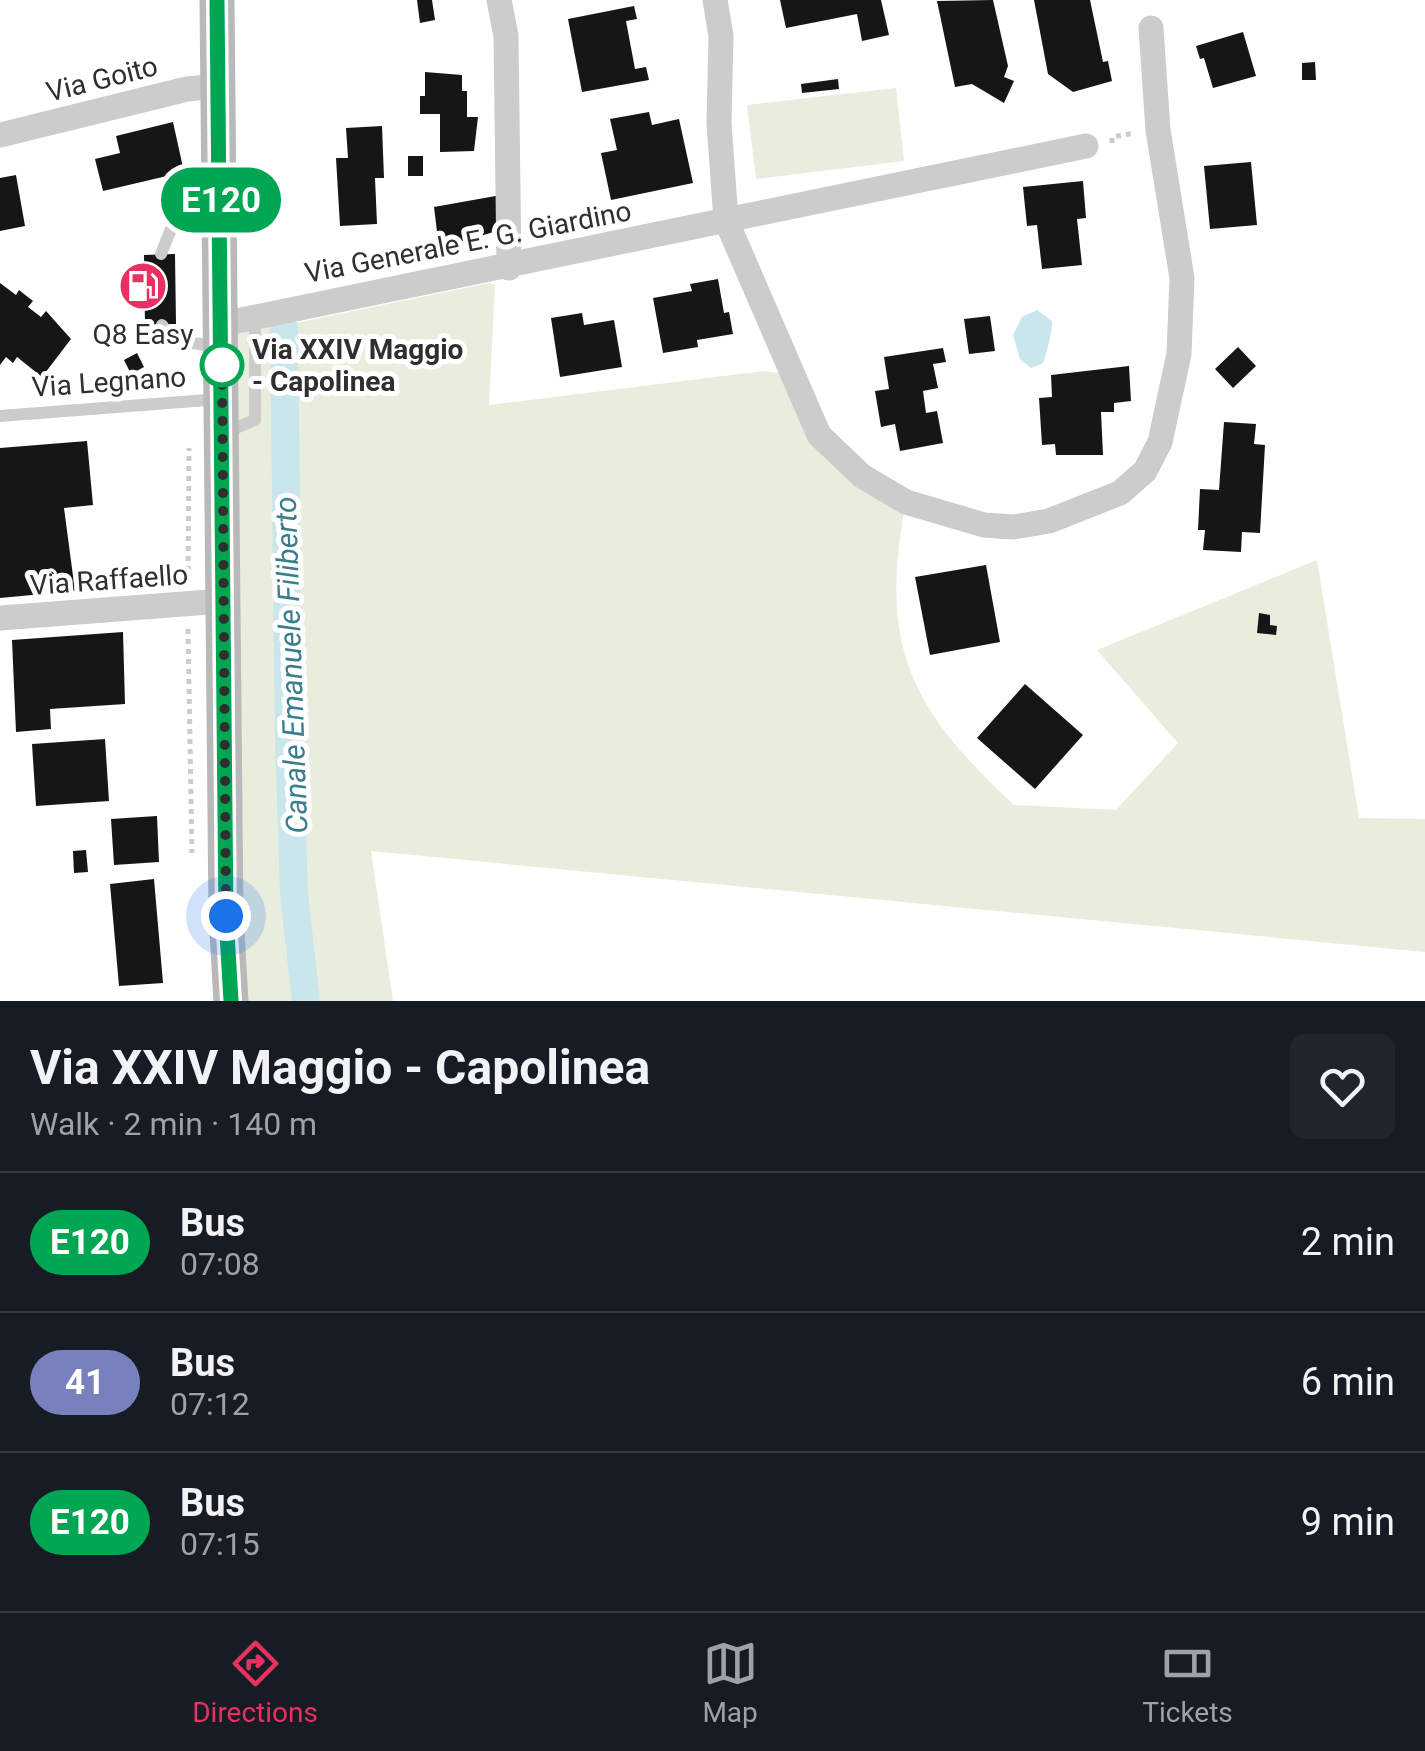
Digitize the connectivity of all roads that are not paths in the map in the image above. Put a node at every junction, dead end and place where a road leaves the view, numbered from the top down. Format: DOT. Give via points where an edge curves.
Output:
graph roads {
  1 [pos="217,0"];
  2 [pos="499,0"];
  3 [pos="715,0"];
  4 [pos="1151,28"];
  5 [pos="218,86"];
  6 [pos="0,135"];
  7 [pos="1086,146"];
  8 [pos="221,216"];
  9 [pos="726,220"];
  10 [pos="161,254"];
  11 [pos="509,268"];
  12 [pos="162,325"];
  13 [pos="233,329"];
  14 [pos="222,398"];
  15 [pos="0,416"];
  16 [pos="222,434"];
  17 [pos="222,602"];
  18 [pos="0,618"];
  19 [pos="231,1001"];
  1 -- 5 [label="street"];
  2 -- 11 [label="street" via="506,36"];
  3 -- 9 [label="street"];
  4 -- 9 [label="street" via="1158,130 1182,278 1179,354 1160,442 1144,471 1120,493 1014,527 944,516 862,476 819,434"];
  5 -- 6 [label="street, Via Goito"];
  5 -- 8 [label="street"];
  7 -- 9 [label="street, Via Generale E. G. Giardino"];
  8 -- 10 [label="lane" via="171,228"];
  8 -- 13 [label="street"];
  9 -- 11 [label="street, Via Generale E. G. Giardino"];
  11 -- 13 [label="street, Via Generale E. G. Giardino"];
  12 -- 13 [label="lane" via="171,339 202,347"];
  13 -- 14 [label="street"];
  13 -- 16 [label="lane" via="255,420"];
  14 -- 15 [label="lane, Via Legnano"];
  14 -- 16 [label="street"];
  16 -- 17 [label="street"];
  17 -- 18 [label="street, Via Raffaello"];
  17 -- 19 [label="street"];
}
